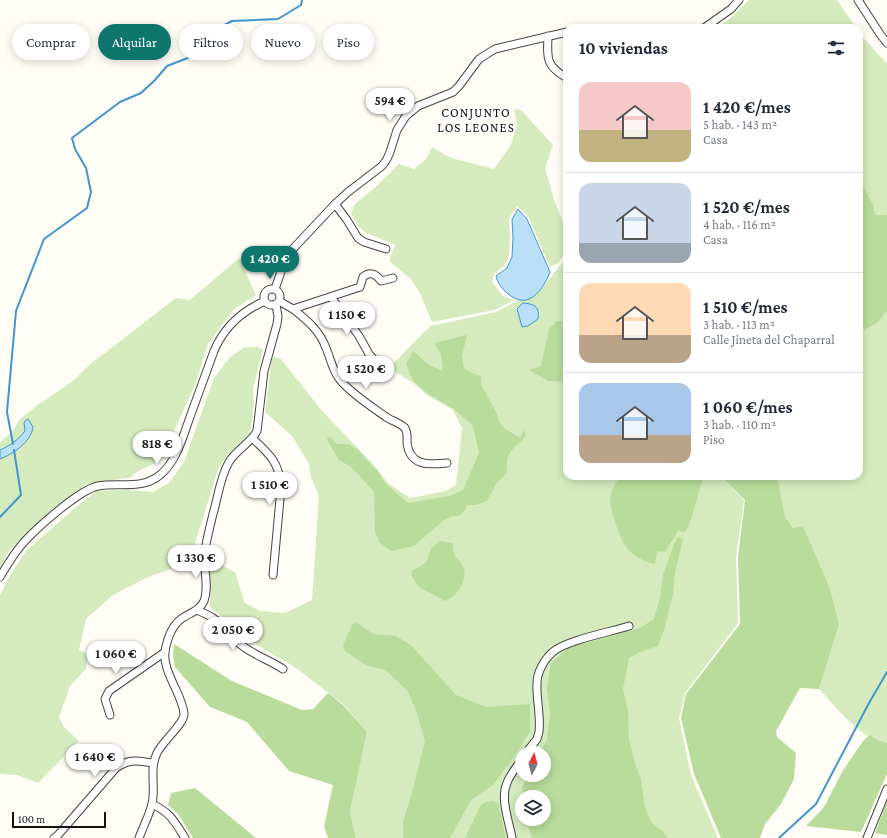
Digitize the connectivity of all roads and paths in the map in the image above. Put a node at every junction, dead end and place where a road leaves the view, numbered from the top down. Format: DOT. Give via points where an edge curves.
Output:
graph roads {
  1 [pos="739,0"];
  2 [pos="858,0"];
  3 [pos="710,24"];
  4 [pos="563,33"];
  5 [pos="548,36"];
  6 [pos="887,43"];
  7 [pos="563,75"];
  8 [pos="335,204"];
  9 [pos="386,249"];
  10 [pos="393,278"];
  11 [pos="275,289"];
  12 [pos="331,297"];
  13 [pos="265,300"];
  14 [pos="277,303"];
  15 [pos="293,309"];
  16 [pos="378,364"];
  17 [pos="253,438"];
  18 [pos="447,463"];
  19 [pos="274,575"];
  20 [pos="0,577"];
  21 [pos="196,610"];
  22 [pos="629,626"];
  23 [pos="165,652"];
  24 [pos="283,670"];
  25 [pos="110,715"];
  26 [pos="531,746"];
  27 [pos="153,763"];
  28 [pos="515,769"];
  29 [pos="887,789"];
  30 [pos="152,804"];
  31 [pos="54,838"];
  32 [pos="139,838"];
  33 [pos="185,838"];
  34 [pos="512,838"];
  35 [pos="867,838"];
  1 -- 3 [label="street"];
  2 -- 6 [label="street"];
  4 -- 5 [label="street"];
  5 -- 7 [label="street" via="548,58 551,66"];
  5 -- 8 [label="street" via="486,54 472,66 453,92 418,106 401,122 382,166"];
  8 -- 9 [label="street" via="358,238"];
  8 -- 11 [label="street" via="289,253"];
  10 -- 12 [label="street" via="380,281 374,274 368,274 363,277 360,287"];
  11 -- 13 [label="street" via="267,291 264,295"];
  11 -- 14 [label="street" via="280,294"];
  12 -- 15 [label="street"];
  12 -- 16 [label="street"];
  13 -- 14 [label="street" via="268,304"];
  13 -- 20 [label="street" via="238,318 221,336 180,444 165,471 145,483 100,486 85,491 24,542"];
  14 -- 15 [label="street"];
  14 -- 17 [label="street" via="277,324 264,371 257,431"];
  15 -- 18 [label="street" via="311,323 321,337 341,381 406,430 409,453 413,458 419,463"];
  17 -- 19 [label="street" via="274,460 281,479"];
  17 -- 21 [label="street" via="234,455 225,471 204,550 206,595 201,607"];
  21 -- 23 [label="street" via="174,626"];
  21 -- 24 [label="street" via="218,620 239,644"];
  22 -- 26 [label="street" via="568,644 552,652 540,669 537,684 539,732"];
  23 -- 25 [label="street" via="109,691 105,699"];
  23 -- 27 [label="street" via="184,716 182,722 162,744"];
  27 -- 30 [label="street"];
  27 -- 31 [label="street" via="124,762 116,768"];
  28 -- 34 [label="street" via="505,790 505,806"];
  29 -- 35 [label="street"];
  30 -- 32 [label="street"];
  30 -- 33 [label="street" via="171,815"];
}
